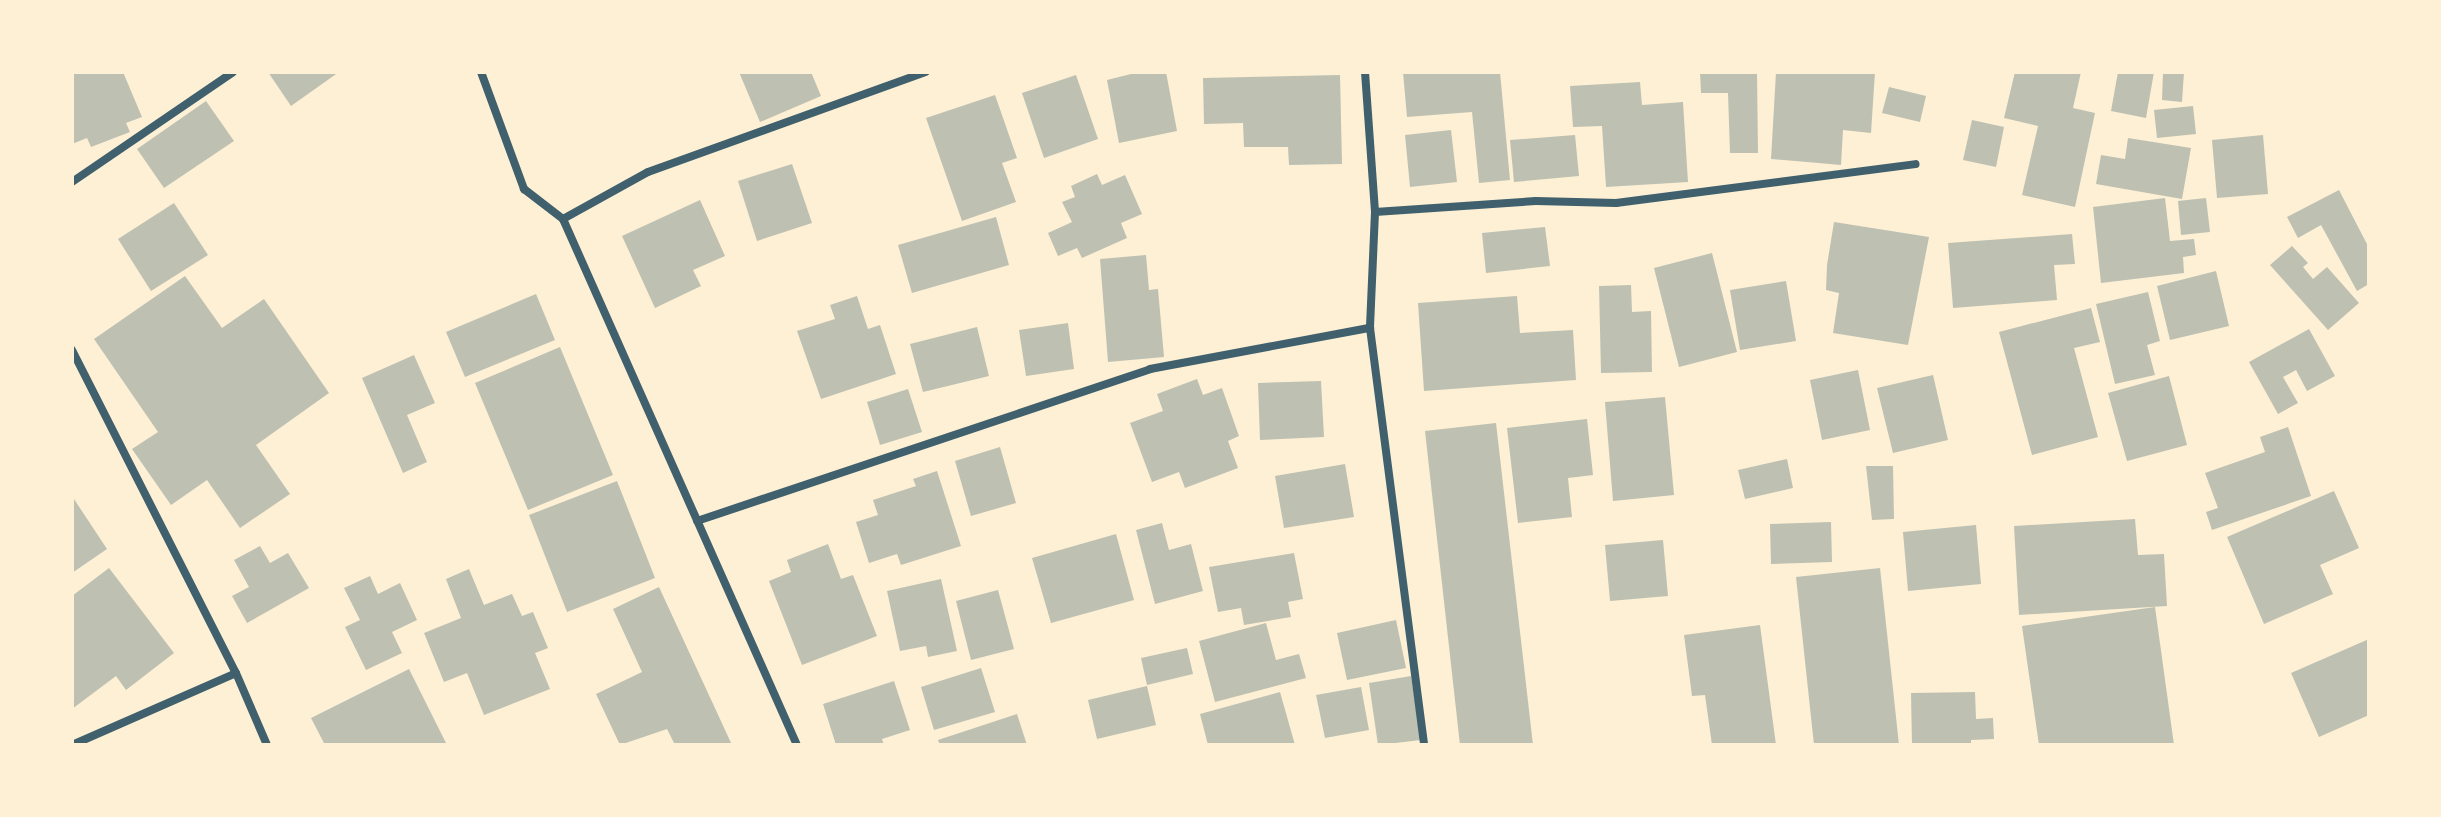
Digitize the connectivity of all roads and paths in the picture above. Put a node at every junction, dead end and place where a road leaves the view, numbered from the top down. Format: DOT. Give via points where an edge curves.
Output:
graph roads {
  1 [pos="233,72"];
  2 [pos="481,72"];
  3 [pos="926,72"];
  4 [pos="1365,72"];
  5 [pos="1915,164"];
  6 [pos="72,182"];
  7 [pos="1375,212"];
  8 [pos="563,219"];
  9 [pos="1370,328"];
  10 [pos="72,350"];
  11 [pos="697,521"];
  12 [pos="236,673"];
  13 [pos="72,745"];
  14 [pos="267,745"];
  15 [pos="797,745"];
  16 [pos="1424,745"];
  1 -- 6 [label="street"];
  2 -- 8 [label="street" via="524,189"];
  3 -- 8 [label="street" via="648,172"];
  4 -- 7 [label="street"];
  5 -- 7 [label="street" via="1616,203 1536,201"];
  7 -- 9 [label="street"];
  8 -- 11 [label="street" via="661,430"];
  9 -- 11 [label="street" via="1150,369"];
  9 -- 16 [label="street"];
  10 -- 12 [label="street"];
  11 -- 15 [label="street"];
  12 -- 13 [label="street"];
  12 -- 14 [label="street"];
}
